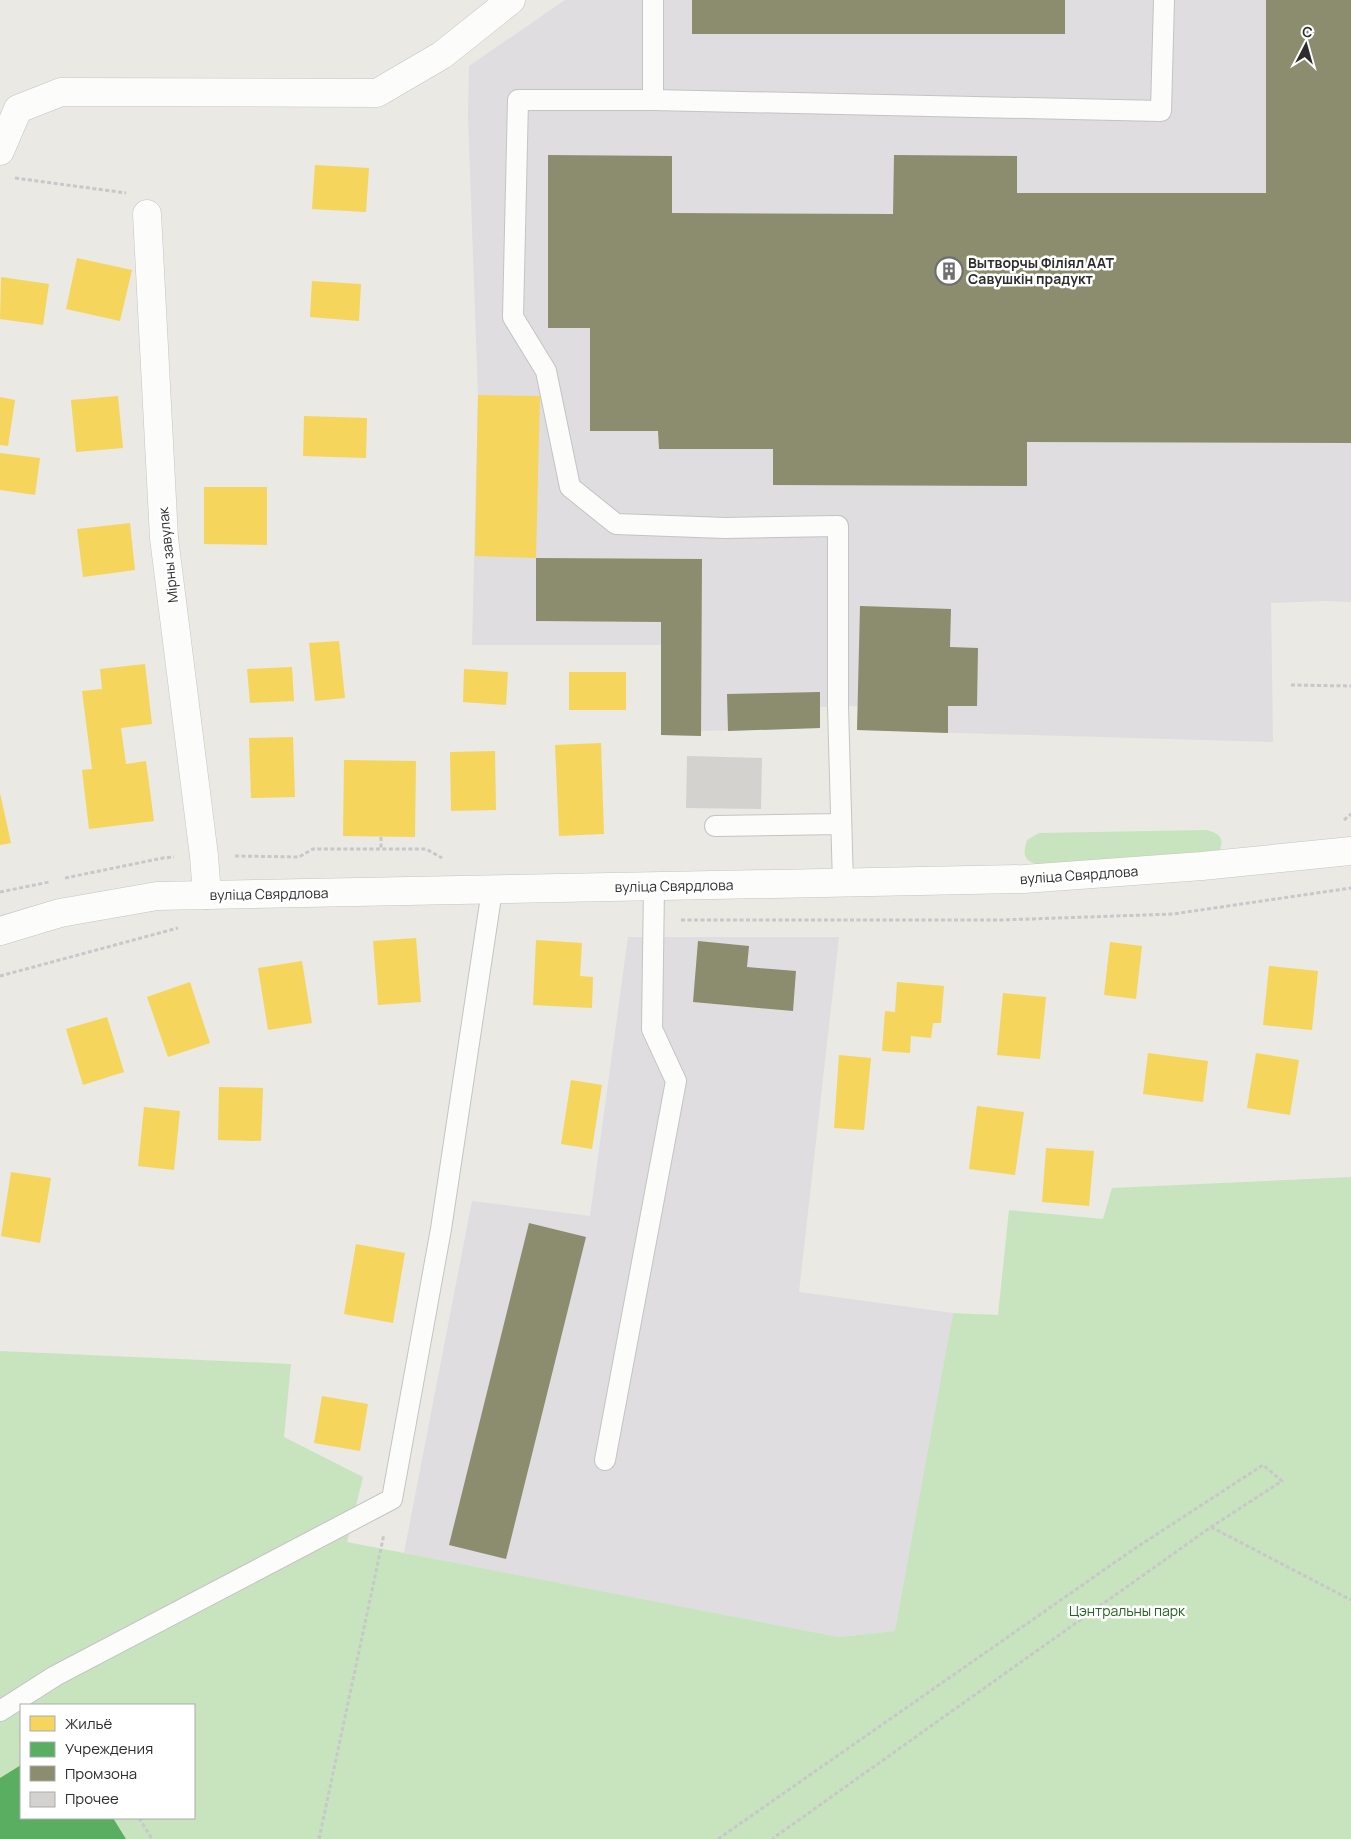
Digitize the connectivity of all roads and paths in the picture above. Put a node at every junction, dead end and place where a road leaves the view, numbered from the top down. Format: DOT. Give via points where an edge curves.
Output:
graph roads {
  1 [pos="511,0"];
  2 [pos="653,0"];
  3 [pos="1164,0"];
  4 [pos="653,100"];
  5 [pos="0,151"];
  6 [pos="10,178"];
  7 [pos="147,214"];
  8 [pos="1291,685"];
  9 [pos="1351,686"];
  10 [pos="840,824"];
  11 [pos="716,826"];
  12 [pos="381,837"];
  13 [pos="381,849"];
  14 [pos="1351,851"];
  15 [pos="843,884"];
  16 [pos="654,887"];
  17 [pos="492,890"];
  18 [pos="207,895"];
  19 [pos="0,931"];
  20 [pos="605,1460"];
  21 [pos="392,1499"];
  22 [pos="1211,1527"];
  23 [pos="1351,1600"];
  24 [pos="0,1711"];
  25 [pos="140,1819"];
  26 [pos="152,1839"];
  27 [pos="319,1839"];
  28 [pos="718,1839"];
  29 [pos="772,1839"];
  1 -- 5 [label="main road" via="442,56 377,93 61,92 18,109"];
  2 -- 4 [label="lane"];
  3 -- 4 [label="lane" via="1161,111"];
  4 -- 10 [label="lane" via="518,100 513,317 546,371 570,487 616,524 724,528 838,526"];
  6 -- 7 [label="path" via="128,193"];
  7 -- 18 [label="main road, Мірны завулак" via="164,538"];
  8 -- 9 [label="path"];
  10 -- 11 [label="lane"];
  10 -- 15 [label="lane"];
  12 -- 13 [label="path"];
  14 -- 15 [label="main road, вуліца Свярдлова" via="1034,878"];
  15 -- 16 [label="main road, вуліца Свярдлова"];
  16 -- 17 [label="main road, вуліца Свярдлова"];
  16 -- 20 [label="lane" via="652,1029 676,1081"];
  17 -- 18 [label="main road, вуліца Свярдлова"];
  17 -- 21 [label="lane" via="441,1229"];
  18 -- 19 [label="main road, вуліца Свярдлова" via="158,896 60,913"];
  21 -- 24 [label="lane" via="55,1676"];
  21 -- 27 [label="path"];
  22 -- 23 [label="path"];
  22 -- 28 [label="path" via="1282,1481 1263,1465 1134,1548"];
  22 -- 29 [label="path"];
  25 -- 26 [label="path"];
}
